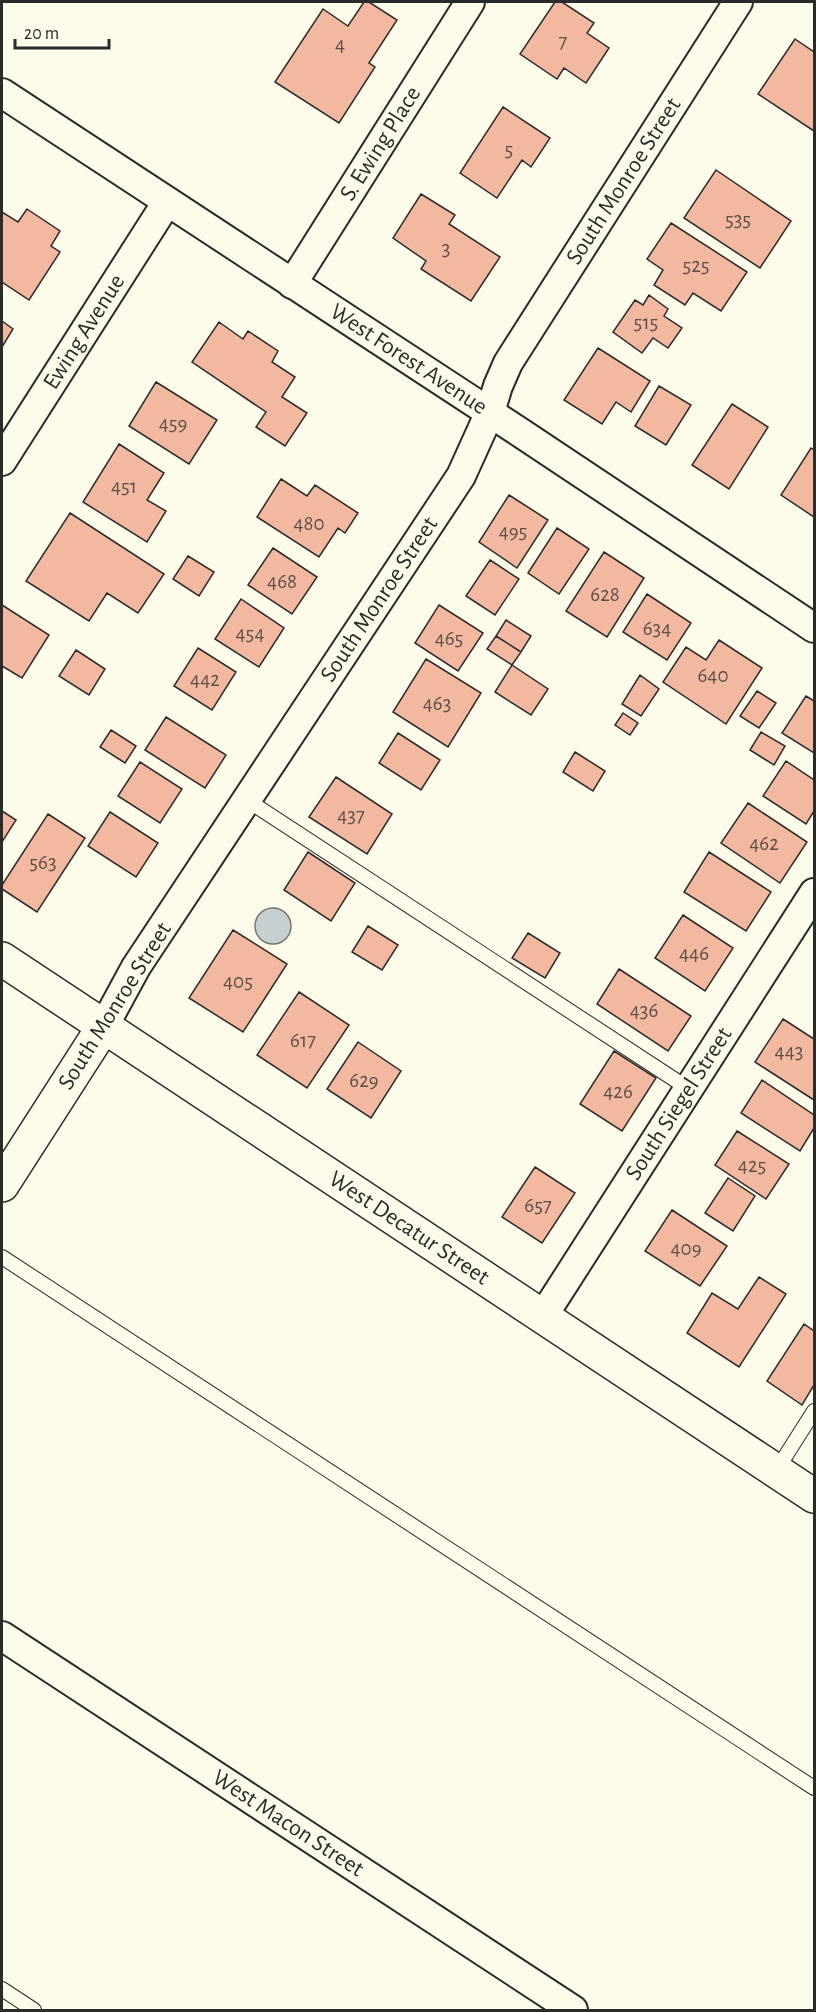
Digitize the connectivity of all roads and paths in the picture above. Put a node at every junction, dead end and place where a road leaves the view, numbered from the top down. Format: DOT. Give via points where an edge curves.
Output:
graph roads {
  1 [pos="470,2"];
  2 [pos="738,2"];
  3 [pos="2,93"];
  4 [pos="166,202"];
  5 [pos="292,284"];
  6 [pos="490,412"];
  7 [pos="2,461"];
  8 [pos="814,628"];
  9 [pos="247,800"];
  10 [pos="814,892"];
  11 [pos="2,959"];
  12 [pos="104,1026"];
  13 [pos="689,1089"];
  14 [pos="2,1185"];
  15 [pos="2,1257"];
  16 [pos="543,1316"];
  17 [pos="814,1411"];
  18 [pos="776,1471"];
  19 [pos="814,1496"];
  20 [pos="2,1636"];
  21 [pos="814,1788"];
  22 [pos="2,1989"];
  23 [pos="34,2010"];
  24 [pos="573,2010"];
  1 -- 5 [label="street, S. Ewing Place"];
  2 -- 6 [label="street, South Monroe Street" via="508,363"];
  3 -- 4 [label="street, West Forest Avenue"];
  4 -- 5 [label="street, West Forest Avenue"];
  4 -- 7 [label="street, Ewing Avenue"];
  5 -- 6 [label="street, West Forest Avenue"];
  6 -- 8 [label="street, West Forest Avenue"];
  6 -- 9 [label="street, South Monroe Street" via="461,476"];
  9 -- 12 [label="street, South Monroe Street" via="136,967"];
  9 -- 13 [label="lane"];
  10 -- 13 [label="street, South Siegel Street"];
  11 -- 12 [label="street, West Decatur Street"];
  12 -- 14 [label="street, South Monroe Street"];
  12 -- 16 [label="street, West Decatur Street"];
  13 -- 16 [label="street, South Siegel Street"];
  15 -- 21 [label="lane"];
  16 -- 18 [label="street, West Decatur Street"];
  17 -- 18 [label="lane"];
  18 -- 19 [label="street, West Decatur Street"];
  20 -- 24 [label="street, West Macon Street"];
  22 -- 23 [label="lane"];
}
